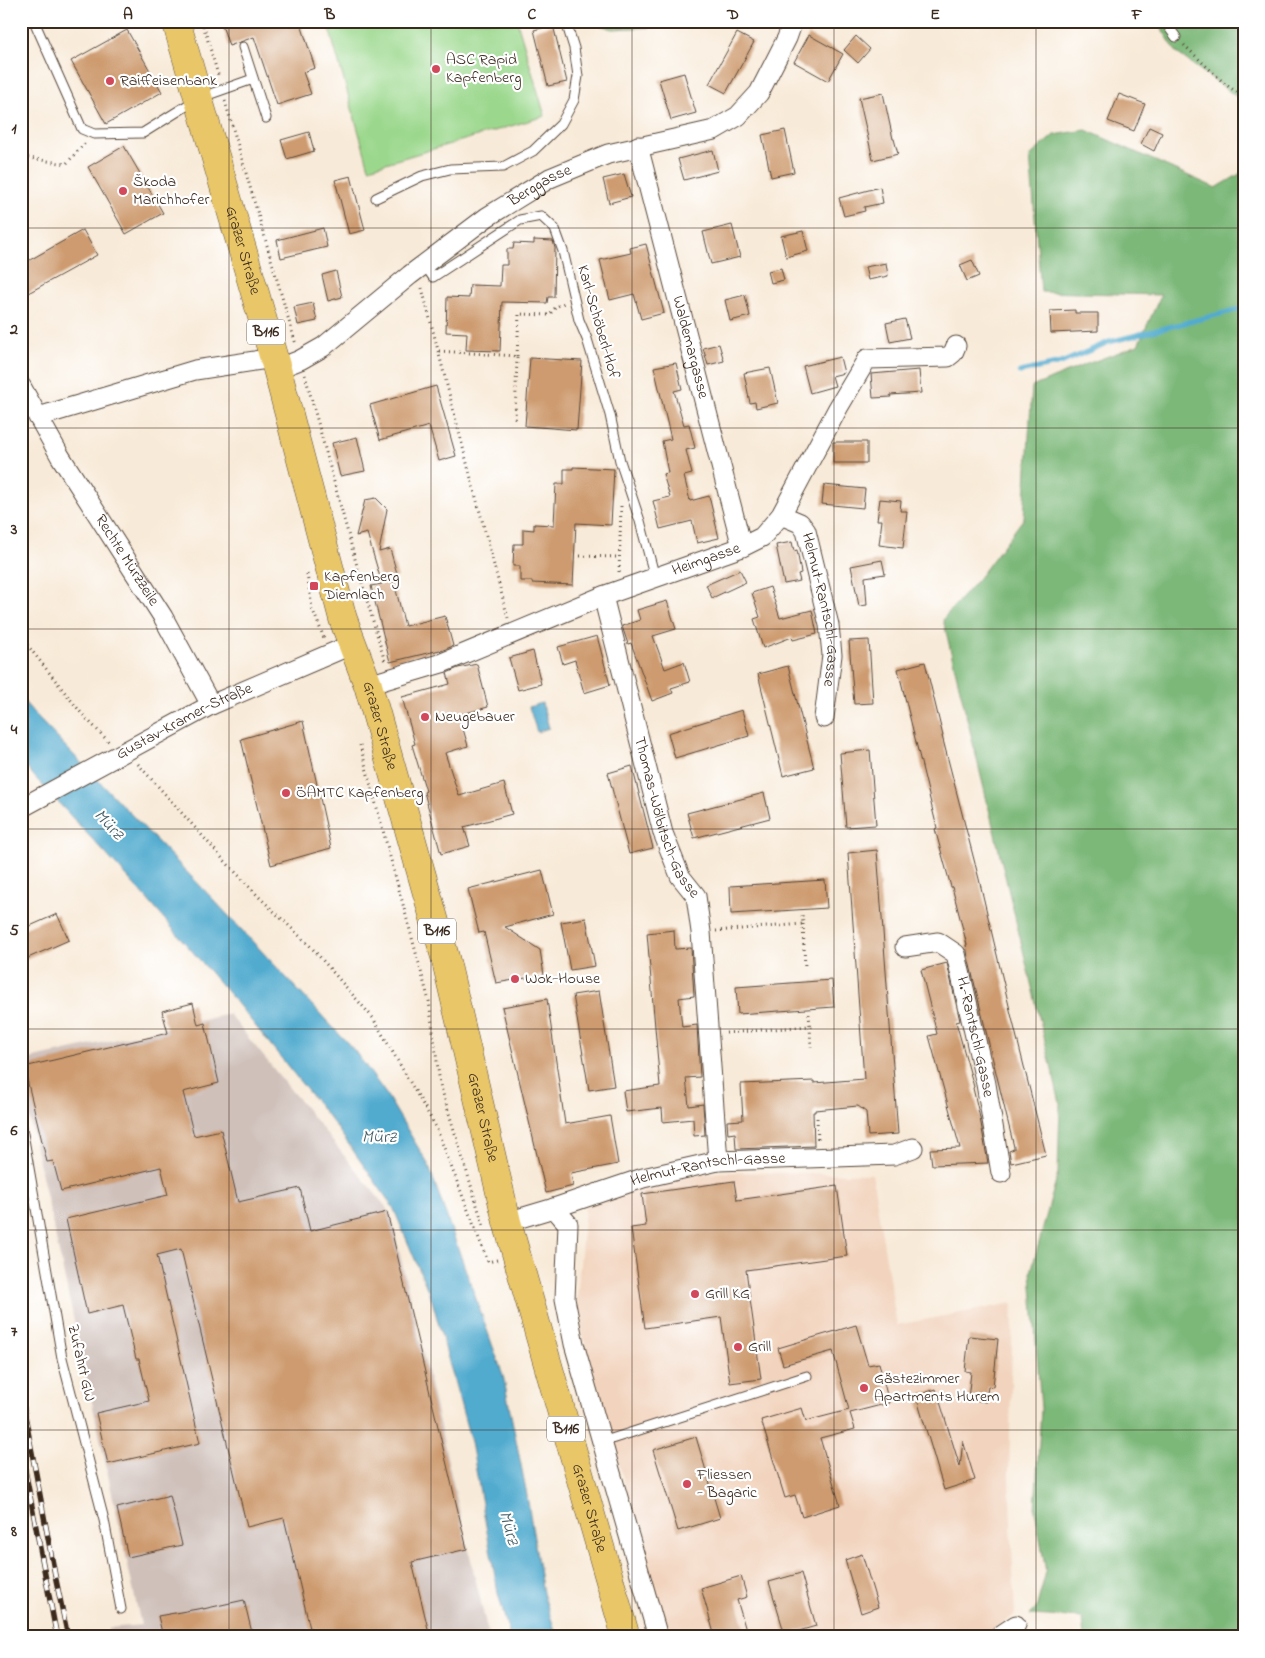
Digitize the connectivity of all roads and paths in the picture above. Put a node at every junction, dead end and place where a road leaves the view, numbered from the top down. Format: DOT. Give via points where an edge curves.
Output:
graph roads {
  1 [pos="34,21"];
  2 [pos="176,21"];
  3 [pos="564,21"];
  4 [pos="793,21"];
  5 [pos="1164,21"];
  6 [pos="1176,38"];
  7 [pos="243,48"];
  8 [pos="254,79"];
  9 [pos="1244,97"];
  10 [pos="199,98"];
  11 [pos="266,118"];
  12 [pos="94,134"];
  13 [pos="638,146"];
  14 [pos="23,157"];
  15 [pos="376,198"];
  16 [pos="421,267"];
  17 [pos="573,299"];
  18 [pos="956,346"];
  19 [pos="439,351"];
  20 [pos="517,356"];
  21 [pos="276,363"];
  22 [pos="21,386"];
  23 [pos="38,417"];
  24 [pos="516,421"];
  25 [pos="629,489"];
  26 [pos="781,515"];
  27 [pos="742,547"];
  28 [pos="580,556"];
  29 [pos="619,557"];
  30 [pos="306,569"];
  31 [pos="655,578"];
  32 [pos="611,593"];
  33 [pos="512,633"];
  34 [pos="21,637"];
  35 [pos="341,649"];
  36 [pos="368,685"];
  37 [pos="211,705"];
  38 [pos="824,718"];
  39 [pos="358,736"];
  40 [pos="123,752"];
  41 [pos="24,807"];
  42 [pos="802,914"];
  43 [pos="803,924"];
  44 [pos="701,932"];
  45 [pos="906,947"];
  46 [pos="805,968"];
  47 [pos="809,1014"];
  48 [pos="810,1026"];
  49 [pos="708,1034"];
  50 [pos="811,1047"];
  51 [pos="817,1118"];
  52 [pos="21,1122"];
  53 [pos="913,1148"];
  54 [pos="819,1157"];
  55 [pos="718,1161"];
  56 [pos="1001,1173"];
  57 [pos="554,1208"];
  58 [pos="496,1227"];
  59 [pos="500,1259"];
  60 [pos="807,1376"];
  61 [pos="602,1442"];
  62 [pos="121,1609"];
  63 [pos="1016,1625"];
  64 [pos="626,1637"];
  65 [pos="658,1637"];
  66 [pos="998,1637"];
  1 -- 12 [label="lane" via="82,129"];
  2 -- 10 [label="main road, Grazer Straße / B116"];
  3 -- 15 [label="lane" via="574,48 578,76 574,100 561,124 533,151 503,167 450,169 422,176"];
  4 -- 13 [label="street, Berggasse" via="759,93 738,116 714,130"];
  5 -- 6 [label="lane"];
  6 -- 9 [label="path" via="1225,84"];
  7 -- 8 [label="lane"];
  8 -- 10 [label="lane"];
  8 -- 11 [label="lane"];
  10 -- 12 [label="lane" via="142,133"];
  10 -- 21 [label="main road, Grazer Straße / B116"];
  12 -- 14 [label="path" via="66,164"];
  13 -- 16 [label="street, Berggasse" via="608,154 550,178 487,217"];
  13 -- 27 [label="street, Waldemargasse"];
  16 -- 17 [label="lane, Karl-Schöberl-Hof" via="436,275 520,220 541,216 555,229"];
  16 -- 19 [label="path"];
  16 -- 21 [label="street, Berggasse" via="322,347 300,360"];
  17 -- 20 [label="path" via="556,307 549,315 519,314"];
  17 -- 25 [label="lane, Karl-Schöberl-Hof" via="610,415"];
  18 -- 26 [label="street, Heimgasse" via="948,357 867,359"];
  19 -- 20 [label="path"];
  19 -- 33 [label="path"];
  20 -- 24 [label="path"];
  21 -- 23 [label="street" via="195,370"];
  21 -- 35 [label="main road, Grazer Straße / B116" via="343,619"];
  22 -- 23 [label="street, Rechte Mürzzeile"];
  23 -- 37 [label="street, Rechte Mürzzeile" via="163,617"];
  25 -- 29 [label="path" via="621,499"];
  25 -- 31 [label="lane, Karl-Schöberl-Hof"];
  26 -- 27 [label="street, Heimgasse" via="762,537"];
  26 -- 38 [label="street, Helmut-Rantschl-Gasse" via="800,523 806,531 828,625 832,655"];
  27 -- 31 [label="street, Heimgasse"];
  28 -- 29 [label="path"];
  29 -- 32 [label="path"];
  30 -- 35 [label="path" via="312,608"];
  31 -- 32 [label="street, Heimgasse"];
  32 -- 33 [label="street, Heimgasse"];
  32 -- 44 [label="street, Thomas-Wölbitsch-Gasse" via="663,833 680,876 696,896"];
  33 -- 36 [label="street, Heimgasse" via="442,663"];
  34 -- 40 [label="path" via="82,714"];
  35 -- 36 [label="main road, Grazer Straße / B116"];
  35 -- 37 [label="street, Gustav-Kramer-Straße"];
  36 -- 58 [label="main road, Grazer Straße / B116" via="445,957"];
  37 -- 40 [label="street, Gustav-Kramer-Straße"];
  39 -- 58 [label="path" via="429,1001 440,1084"];
  40 -- 41 [label="street, Gustav-Kramer-Straße"];
  40 -- 59 [label="path" via="311,947 373,1018 436,1128 488,1262"];
  42 -- 43 [label="path"];
  43 -- 44 [label="path"];
  43 -- 46 [label="path"];
  44 -- 49 [label="street, Thomas-Wölbitsch-Gasse"];
  45 -- 56 [label="street, H.-Rantschl-Gasse" via="938,942 956,954 986,1084"];
  47 -- 48 [label="path"];
  48 -- 49 [label="path"];
  48 -- 50 [label="path"];
  49 -- 55 [label="street, Thomas-Wölbitsch-Gasse"];
  51 -- 54 [label="path"];
  52 -- 62 [label="lane, Zufahrt GW" via="62,1358 104,1520"];
  53 -- 54 [label="street, Helmut-Rantschl-Gasse" via="894,1155"];
  54 -- 55 [label="street, Helmut-Rantschl-Gasse"];
  55 -- 57 [label="street, Helmut-Rantschl-Gasse" via="642,1178"];
  57 -- 58 [label="street, Helmut-Rantschl-Gasse"];
  57 -- 61 [label="street, Grazer Straße" via="568,1224 565,1299 574,1344"];
  58 -- 59 [label="main road, Grazer Straße / B116"];
  59 -- 64 [label="main road, Grazer Straße / B116"];
  60 -- 61 [label="lane"];
  61 -- 65 [label="street, Grazer Straße"];
  63 -- 66 [label="street"];
}
